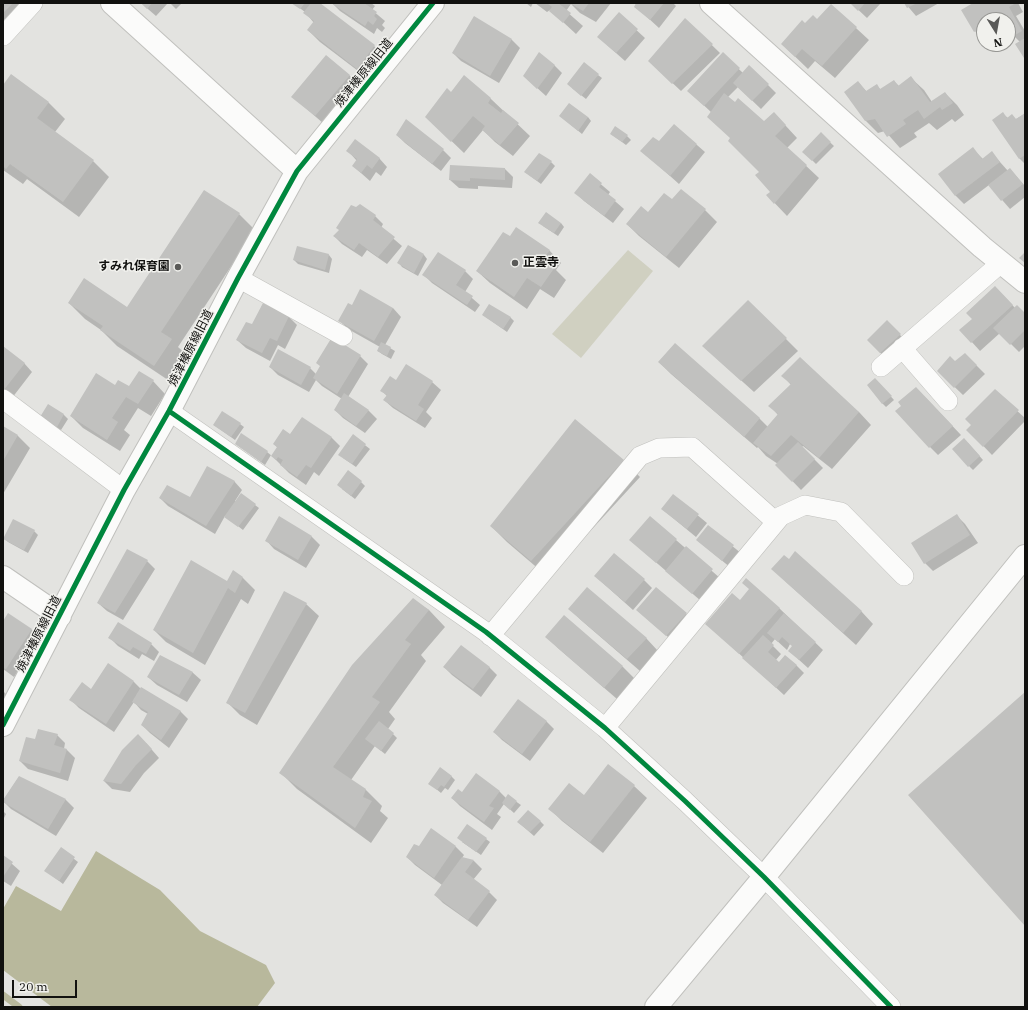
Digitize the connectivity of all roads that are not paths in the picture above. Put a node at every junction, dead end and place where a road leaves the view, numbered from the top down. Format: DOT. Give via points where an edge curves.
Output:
graph roads {
  1 [pos="33,3"];
  2 [pos="112,3"];
  3 [pos="432,3"];
  4 [pos="711,3"];
  5 [pos="3,36"];
  6 [pos="297,171"];
  7 [pos="1001,263"];
  8 [pos="238,278"];
  9 [pos="1025,282"];
  10 [pos="343,336"];
  11 [pos="902,348"];
  12 [pos="881,366"];
  13 [pos="3,399"];
  14 [pos="948,402"];
  15 [pos="169,411"];
  16 [pos="124,490"];
  17 [pos="776,522"];
  18 [pos="1025,556"];
  19 [pos="3,576"];
  20 [pos="904,576"];
  21 [pos="60,616"];
  22 [pos="490,636"];
  23 [pos="3,725"];
  24 [pos="605,728"];
  25 [pos="764,877"];
  26 [pos="656,1007"];
  27 [pos="891,1007"];
  1 -- 5 [label="street"];
  2 -- 6 [label="street"];
  3 -- 6 [label="street, 焼津榛原線旧道"];
  4 -- 7 [label="street"];
  6 -- 8 [label="street, 焼津榛原線旧道"];
  7 -- 9 [label="street"];
  7 -- 11 [label="street"];
  8 -- 10 [label="street"];
  8 -- 15 [label="street, 焼津榛原線旧道"];
  11 -- 12 [label="street"];
  11 -- 14 [label="street"];
  13 -- 16 [label="street"];
  15 -- 16 [label="street, 焼津榛原線旧道"];
  15 -- 22 [label="street"];
  16 -- 21 [label="street, 焼津榛原線旧道"];
  17 -- 20 [label="street" via="781,516 805,505 841,512"];
  17 -- 22 [label="street" via="692,447 659,448 640,456"];
  17 -- 24 [label="street"];
  18 -- 25 [label="street"];
  19 -- 21 [label="street"];
  21 -- 23 [label="street, 焼津榛原線旧道"];
  22 -- 24 [label="street"];
  24 -- 25 [label="street"];
  25 -- 26 [label="street"];
  25 -- 27 [label="street"];
}
